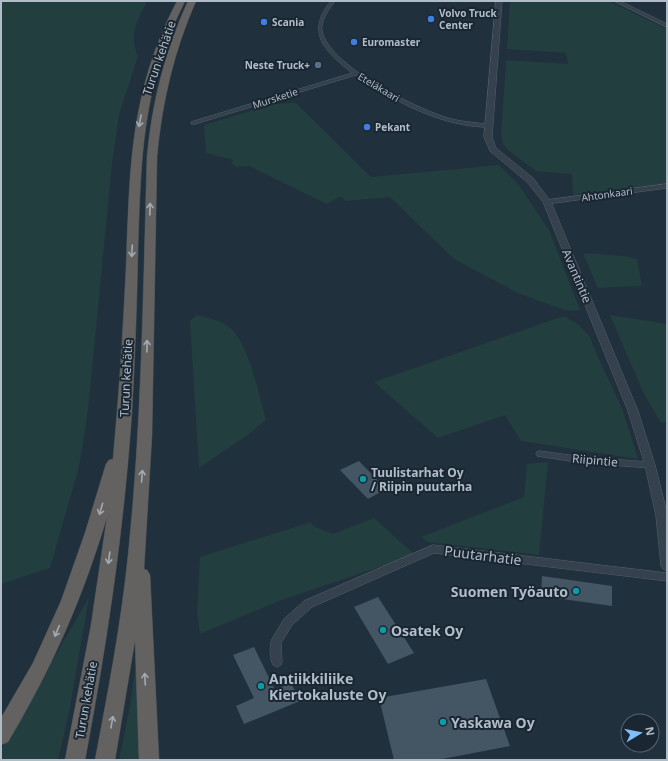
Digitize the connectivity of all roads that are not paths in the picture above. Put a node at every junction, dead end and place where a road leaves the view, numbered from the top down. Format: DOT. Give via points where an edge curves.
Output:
graph roads {
  1 [pos="180,1"];
  2 [pos="192,1"];
  3 [pos="196,1"];
  4 [pos="332,1"];
  5 [pos="499,1"];
  6 [pos="616,1"];
  7 [pos="176,23"];
  8 [pos="667,26"];
  9 [pos="357,73"];
  10 [pos="192,123"];
  11 [pos="488,126"];
  12 [pos="667,186"];
  13 [pos="547,202"];
  14 [pos="124,431"];
  15 [pos="540,454"];
  16 [pos="650,465"];
  17 [pos="139,529"];
  18 [pos="667,566"];
  19 [pos="667,577"];
  20 [pos="277,662"];
  21 [pos="1,736"];
  22 [pos="75,760"];
  23 [pos="105,760"];
  24 [pos="149,760"];
  1 -- 7 [label="highway"];
  2 -- 7 [label="highway, Turun kehätie"];
  3 -- 7 [label="highway"];
  4 -- 9 [label="street, Eteläkaari" via="320,27 322,38 329,49"];
  5 -- 11 [label="street, Avantintie"];
  6 -- 8 [label="street"];
  7 -- 14 [label="highway, Turun kehätie, one-way" via="151,72 139,128"];
  17 -- 7 [label="highway, Turun kehätie, one-way" via="146,430 152,157 156,111"];
  9 -- 10 [label="street, Mursketie"];
  9 -- 11 [label="street, Eteläkaari" via="394,97 427,112 450,120"];
  11 -- 13 [label="street, Avantintie" via="488,137 493,149 530,180"];
  12 -- 13 [label="street, Ahtonkaari"];
  13 -- 16 [label="street, Avantintie" via="633,411"];
  14 -- 21 [label="highway, one-way" via="100,516 73,592 51,646"];
  14 -- 22 [label="highway, Turun kehätie, one-way" via="102,613"];
  15 -- 16 [label="street, Riipintie"];
  16 -- 18 [label="street, Avantintie" via="662,516"];
  23 -- 17 [label="highway, Turun kehätie, one-way" via="125,641"];
  24 -- 17 [label="highway, one-way"];
  19 -- 20 [label="street, Puutarhatie" via="433,549 308,604 288,622 276,642"];
}
